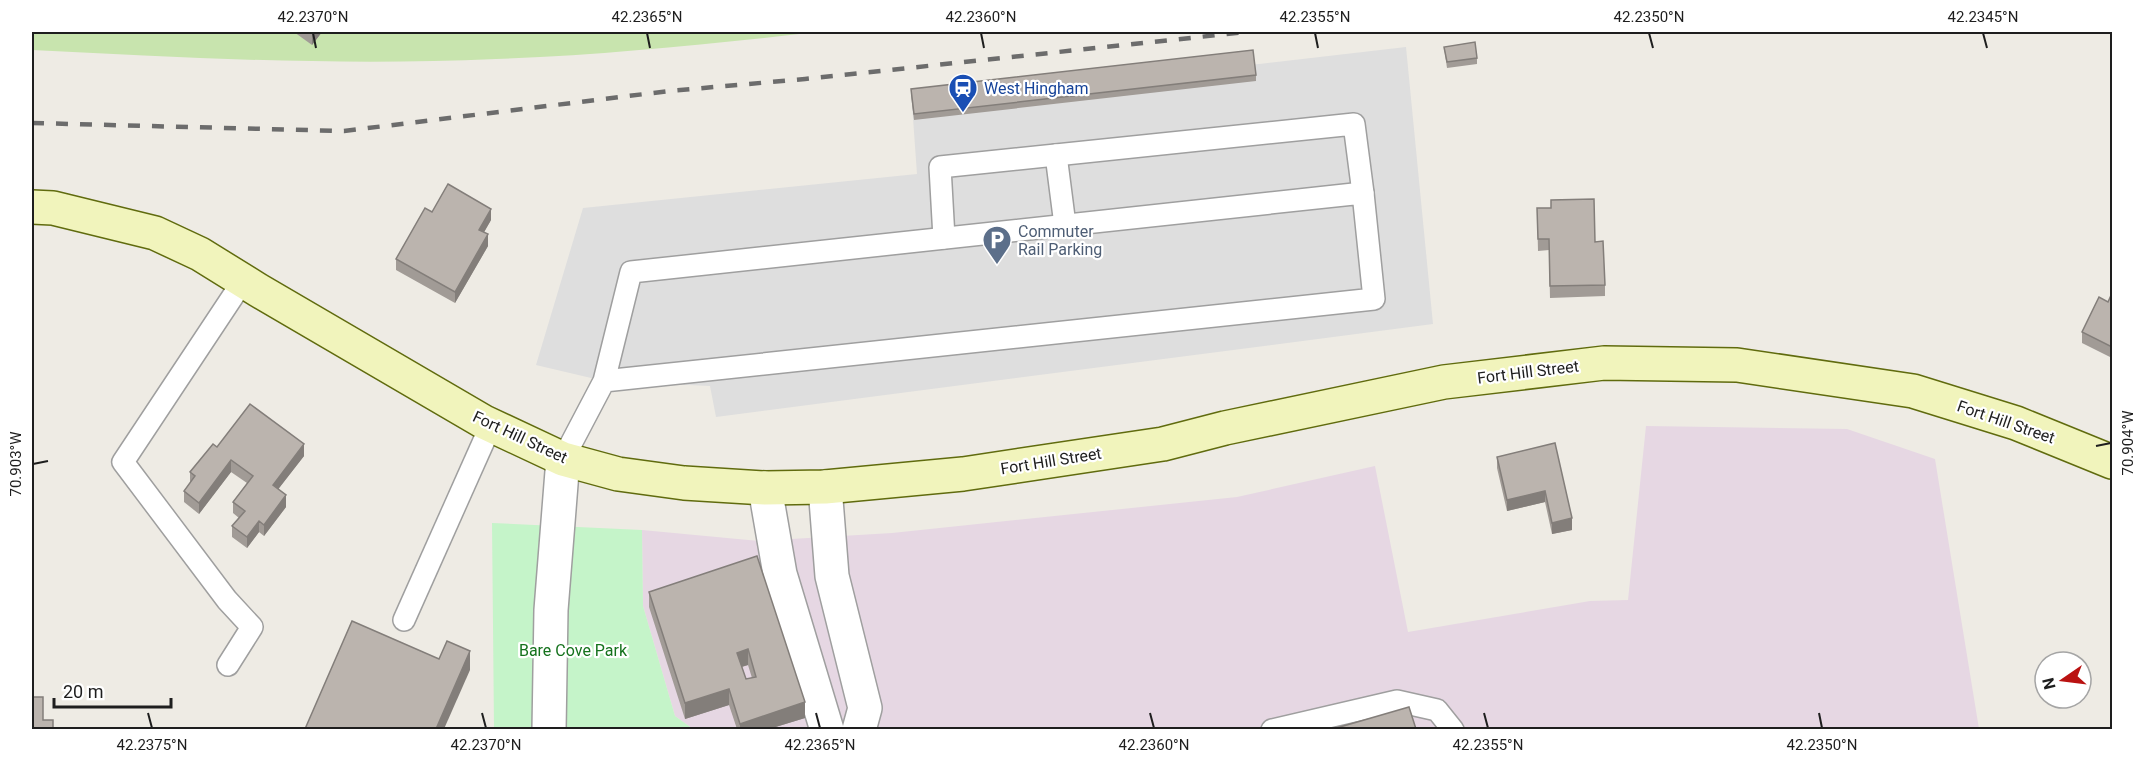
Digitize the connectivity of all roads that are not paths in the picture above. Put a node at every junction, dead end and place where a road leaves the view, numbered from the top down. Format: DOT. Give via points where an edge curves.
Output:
graph roads {
  1 [pos="1056,155"];
  2 [pos="1363,193"];
  3 [pos="32,207"];
  4 [pos="1065,225"];
  5 [pos="944,238"];
  6 [pos="243,281"];
  7 [pos="604,381"];
  8 [pos="490,425"];
  9 [pos="563,459"];
  10 [pos="2112,462"];
  11 [pos="825,487"];
  12 [pos="765,488"];
  13 [pos="404,620"];
  14 [pos="228,665"];
  15 [pos="549,729"];
  16 [pos="827,729"];
  17 [pos="859,729"];
  18 [pos="1272,729"];
  19 [pos="1453,729"];
  1 -- 2 [label="lane" via="1354,124"];
  1 -- 4 [label="lane"];
  1 -- 5 [label="lane" via="940,167"];
  2 -- 4 [label="lane"];
  2 -- 7 [label="lane" via="1374,299"];
  3 -- 6 [label="main road, Fort Hill Street" via="54,208 155,233 200,254"];
  4 -- 5 [label="lane"];
  5 -- 7 [label="lane" via="631,272"];
  6 -- 8 [label="main road, Fort Hill Street"];
  6 -- 14 [label="lane" via="123,462 227,600 252,627"];
  7 -- 9 [label="lane"];
  8 -- 9 [label="main road, Fort Hill Street"];
  8 -- 13 [label="lane"];
  9 -- 12 [label="main road, Fort Hill Street" via="618,474"];
  9 -- 15 [label="street" via="551,610"];
  10 -- 11 [label="main road, Fort Hill Street" via="2016,423 1913,391 1737,365 1604,363 1444,382 1163,444 963,474"];
  11 -- 12 [label="main road, Fort Hill Street"];
  11 -- 17 [label="street" via="832,576 865,708"];
  12 -- 16 [label="street" via="780,574"];
  18 -- 19 [label="lane" via="1397,701 1437,710"];
}
